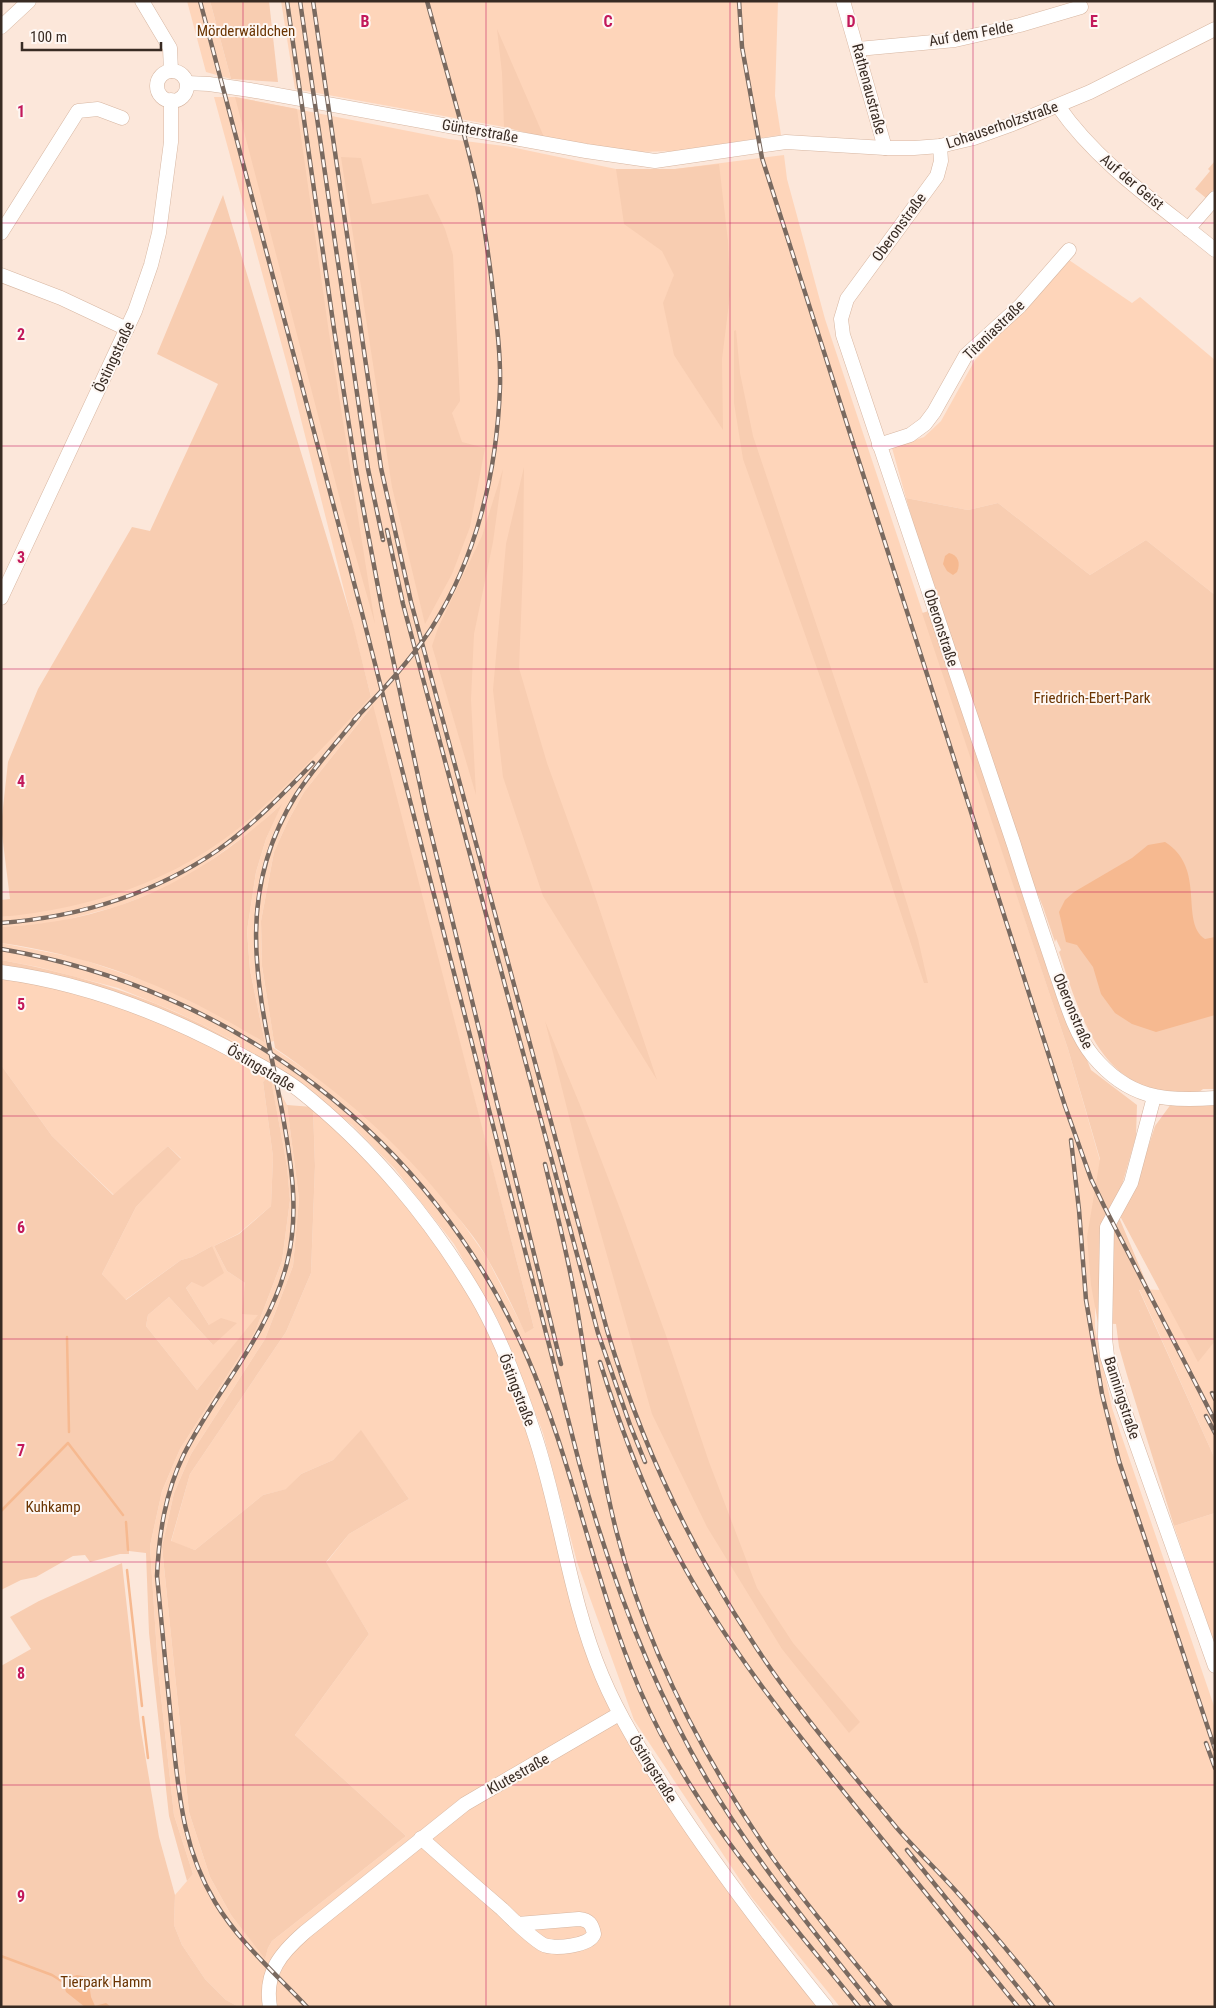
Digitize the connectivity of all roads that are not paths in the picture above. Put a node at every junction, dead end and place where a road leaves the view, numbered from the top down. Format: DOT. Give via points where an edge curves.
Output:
graph roads {
  1 [pos="29,1"];
  2 [pos="142,1"];
  3 [pos="844,1"];
  4 [pos="1081,8"];
  5 [pos="1,27"];
  6 [pos="1215,29"];
  7 [pos="858,49"];
  8 [pos="172,71"];
  9 [pos="187,83"];
  10 [pos="171,100"];
  11 [pos="1058,106"];
  12 [pos="122,118"];
  13 [pos="773,143"];
  14 [pos="940,146"];
  15 [pos="885,148"];
  16 [pos="1215,198"];
  17 [pos="1188,229"];
  18 [pos="1,233"];
  19 [pos="1070,250"];
  20 [pos="1215,250"];
  21 [pos="1,276"];
  22 [pos="127,330"];
  23 [pos="879,445"];
  24 [pos="1,598"];
  25 [pos="1,972"];
  26 [pos="1154,1097"];
  27 [pos="1215,1098"];
  28 [pos="1215,1666"];
  29 [pos="619,1714"];
  30 [pos="421,1838"];
  31 [pos="518,1924"];
  32 [pos="269,2000"];
  33 [pos="826,2007"];
  1 -- 5 [label="street"];
  2 -- 8 [label="street" via="170,48"];
  3 -- 7 [label="street, Rathenaustraße"];
  4 -- 7 [label="street, Auf dem Felde" via="955,40"];
  6 -- 11 [label="street, Lohauserholzstraße"];
  7 -- 15 [label="street, Rathenaustraße"];
  8 -- 9 [label="street" via="180,73"];
  8 -- 10 [label="street" via="162,74 157,83 162,96"];
  9 -- 10 [label="street" via="183,96"];
  9 -- 13 [label="street, Günterstraße" via="250,90 641,160 673,159"];
  10 -- 22 [label="street, Östingstraße" via="171,142 152,266"];
  11 -- 14 [label="street, Lohauserholzstraße" via="980,136"];
  11 -- 17 [label="street, Auf der Geist" via="1073,128 1108,163"];
  12 -- 18 [label="street" via="98,109 78,111"];
  13 -- 15 [label="street, Lohauserholzstraße" via="810,142"];
  14 -- 15 [label="street, Lohauserholzstraße"];
  14 -- 23 [label="street, Oberonstraße" via="937,176 847,299 841,319 843,335"];
  16 -- 17 [label="street"];
  17 -- 20 [label="street, Auf der Geist"];
  19 -- 23 [label="street, Titaniastraße" via="1020,306 966,355 925,424 910,435"];
  21 -- 22 [label="street" via="60,297"];
  22 -- 24 [label="street, Östingstraße"];
  23 -- 26 [label="street, Oberonstraße" via="1074,1021 1101,1066 1124,1084"];
  25 -- 29 [label="street, Östingstraße" via="50,980 149,1011 182,1024 262,1066 296,1088 345,1130 407,1196 452,1257 477,1298 508,1364 546,1471 583,1622"];
  26 -- 27 [label="street, Oberonstraße" via="1174,1100"];
  26 -- 28 [label="street, Banningstraße" via="1131,1183 1107,1227 1105,1338 1120,1398"];
  29 -- 30 [label="street, Klutestraße" via="465,1804"];
  29 -- 33 [label="street, Östingstraße" via="706,1850 752,1915"];
  30 -- 31 [label="street"];
  30 -- 32 [label="street, Klutestraße" via="287,1947 272,1971"];
  31 -- 31 [label="street" via="551,1947 588,1942 594,1934 593,1926 579,1919"];
}
